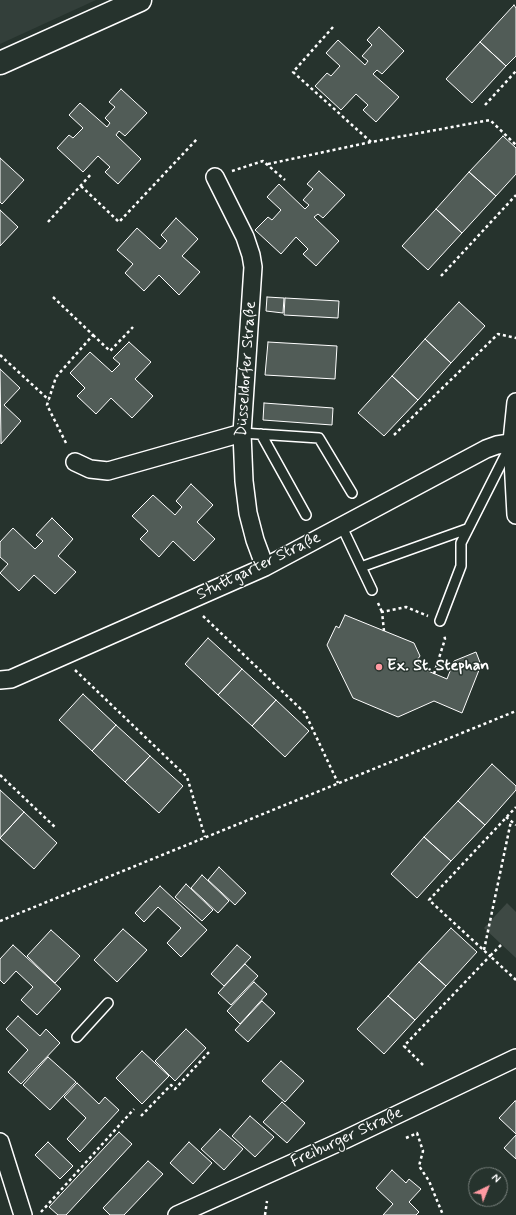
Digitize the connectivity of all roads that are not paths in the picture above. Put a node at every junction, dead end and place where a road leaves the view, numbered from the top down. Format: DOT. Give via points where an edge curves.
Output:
graph roads {
  1 [pos="140,0"];
  2 [pos="0,63"];
  3 [pos="215,177"];
  4 [pos="516,402"];
  5 [pos="242,433"];
  6 [pos="261,434"];
  7 [pos="514,442"];
  8 [pos="75,462"];
  9 [pos="352,493"];
  10 [pos="306,515"];
  11 [pos="516,515"];
  12 [pos="342,527"];
  13 [pos="467,529"];
  14 [pos="265,567"];
  15 [pos="361,568"];
  16 [pos="372,590"];
  17 [pos="440,621"];
  18 [pos="0,680"];
  19 [pos="108,1003"];
  20 [pos="77,1037"];
  21 [pos="516,1058"];
  22 [pos="0,1142"];
  23 [pos="23,1215"];
  24 [pos="177,1215"];
  1 -- 2 [label="main road"];
  3 -- 5 [label="street, Düsseldorfer Straße" via="245,237 253,267"];
  4 -- 7 [label="street"];
  5 -- 6 [label="lane"];
  5 -- 8 [label="street" via="108,471 90,469"];
  5 -- 14 [label="street, Düsseldorfer Straße" via="248,513"];
  6 -- 9 [label="lane" via="319,438"];
  6 -- 10 [label="lane"];
  7 -- 11 [label="street"];
  7 -- 12 [label="street, Stuttgarter Straße" via="486,449"];
  7 -- 13 [label="lane"];
  12 -- 14 [label="street, Stuttgarter Straße"];
  12 -- 15 [label="lane"];
  13 -- 15 [label="lane"];
  13 -- 17 [label="lane" via="461,543 462,566"];
  14 -- 18 [label="street, Stuttgarter Straße" via="61,658 11,679"];
  15 -- 16 [label="lane"];
  19 -- 20 [label="lane"];
  21 -- 24 [label="street, Freiburger Straße"];
  22 -- 23 [label="street"];
}
